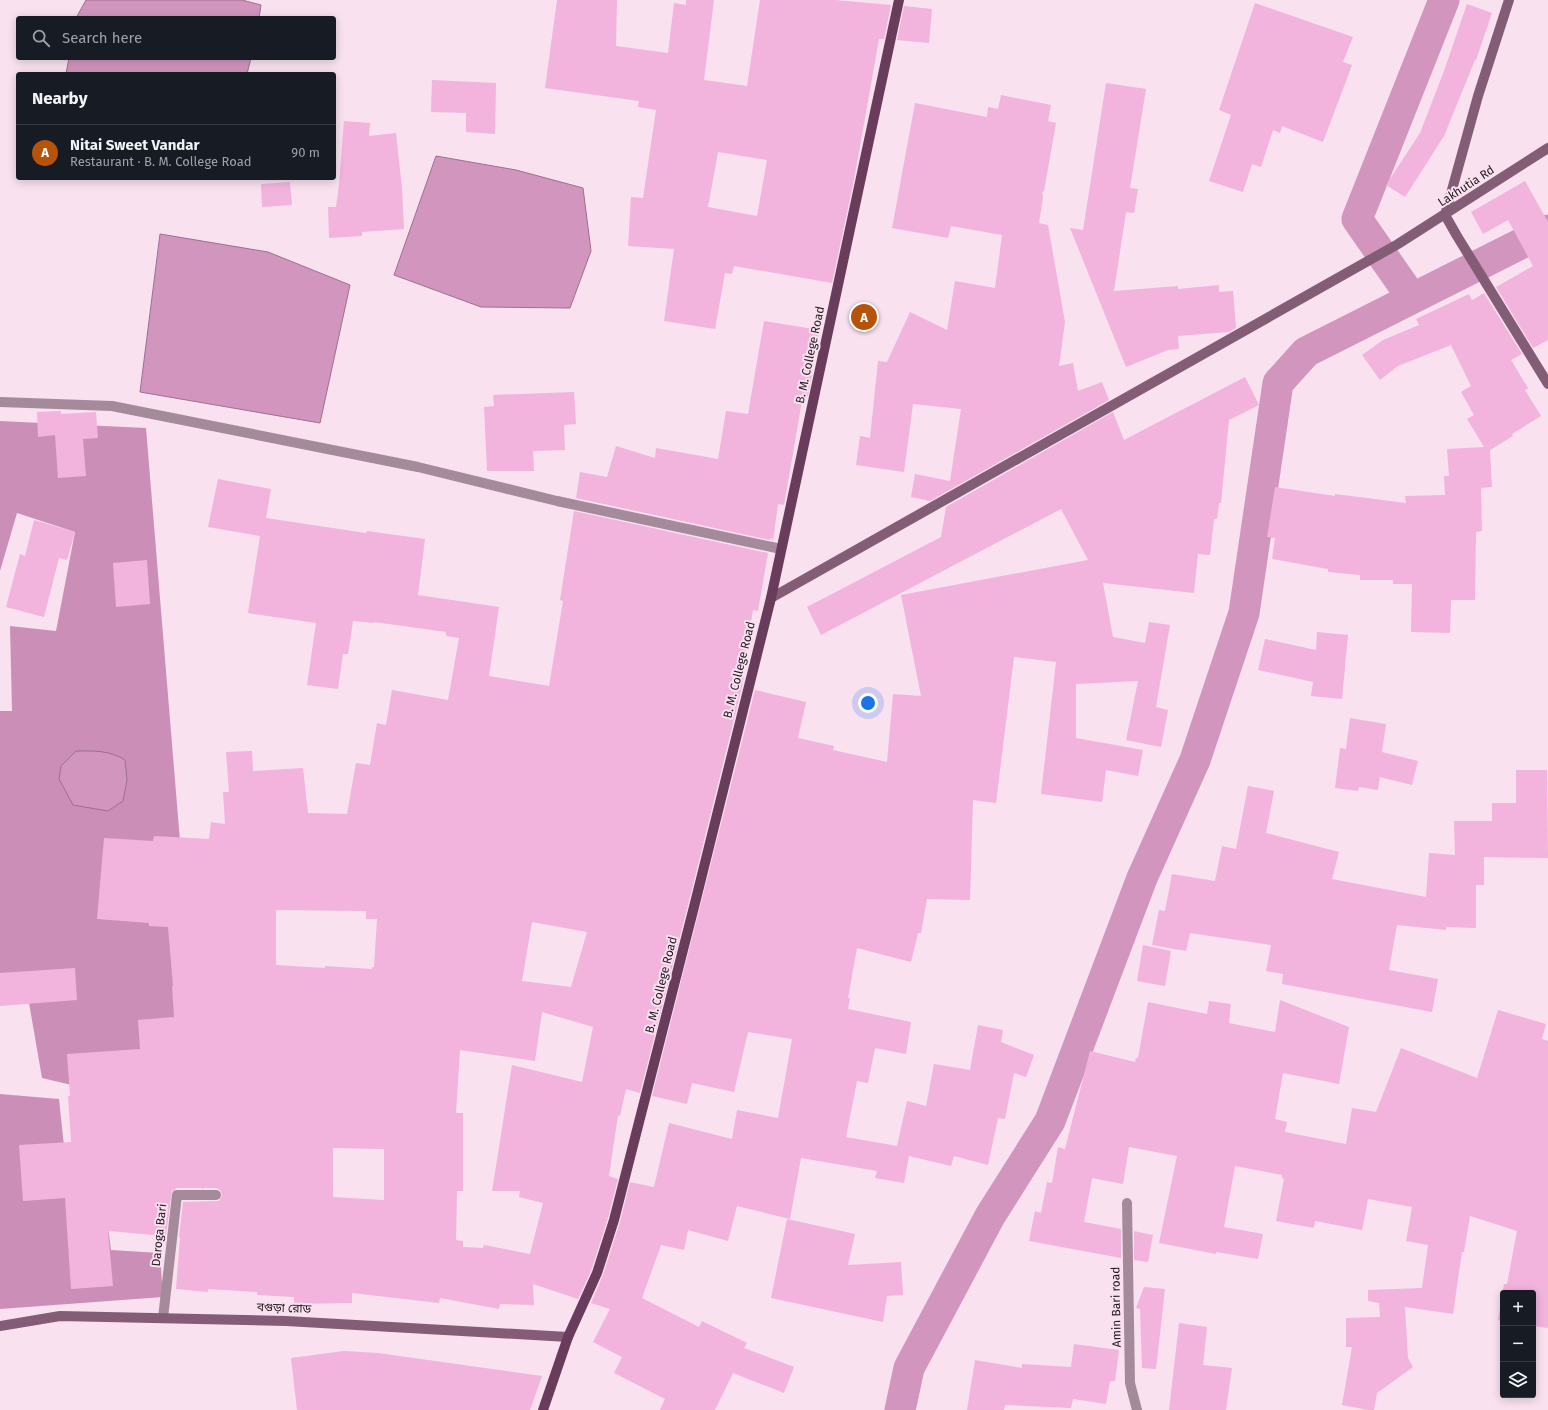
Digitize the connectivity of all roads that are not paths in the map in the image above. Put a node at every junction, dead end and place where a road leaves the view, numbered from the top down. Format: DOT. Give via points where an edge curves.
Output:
graph roads {
  1 [pos="899,0"];
  2 [pos="1509,0"];
  3 [pos="1548,148"];
  4 [pos="1445,214"];
  5 [pos="1548,384"];
  6 [pos="0,402"];
  7 [pos="782,549"];
  8 [pos="771,598"];
  9 [pos="216,1195"];
  10 [pos="1127,1204"];
  11 [pos="163,1318"];
  12 [pos="0,1326"];
  13 [pos="568,1337"];
  14 [pos="543,1410"];
  15 [pos="1137,1410"];
  1 -- 7 [label="main road, B. M. College Road"];
  2 -- 4 [label="street" via="1478,96"];
  3 -- 4 [label="street, Lakhutia Rd"];
  4 -- 5 [label="street"];
  4 -- 8 [label="street, Lakhutia Rd" via="1398,244"];
  6 -- 7 [label="street" via="112,406 418,467 557,502"];
  7 -- 8 [label="main road, B. M. College Road"];
  8 -- 13 [label="main road, B. M. College Road" via="614,1220 597,1273"];
  9 -- 11 [label="street, Daroga Bari" via="176,1195"];
  10 -- 15 [label="street, Amin Bari road" via="1130,1383"];
  11 -- 12 [label="street, বগুড়া রোড" via="60,1316"];
  11 -- 13 [label="street, বগুড়া রোড" via="286,1321"];
  13 -- 14 [label="main road, B. M. College Road"];
}
